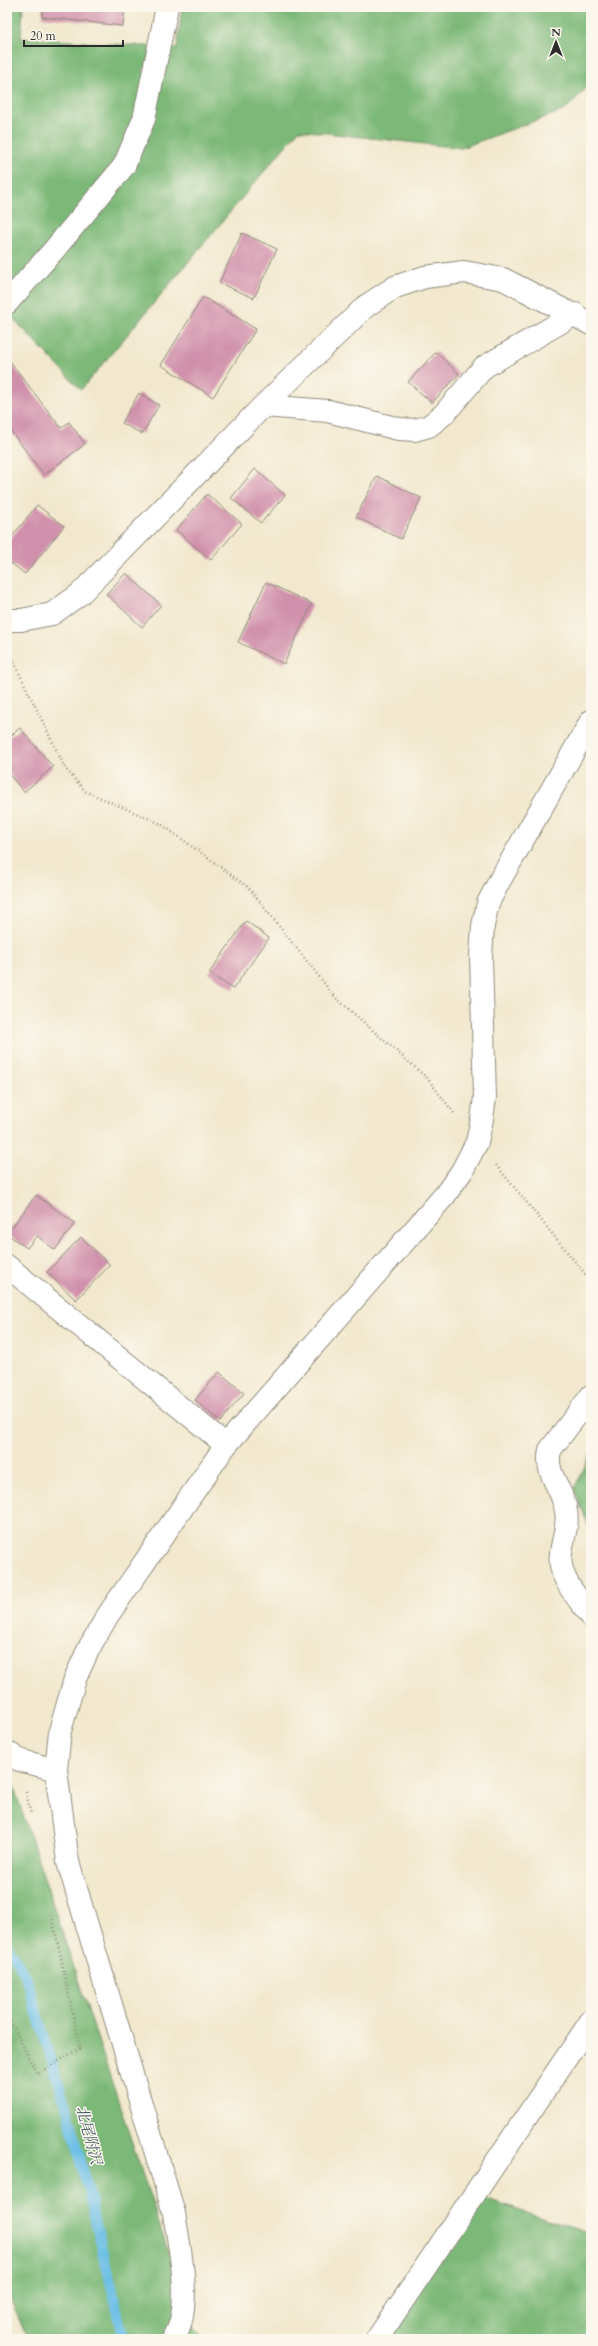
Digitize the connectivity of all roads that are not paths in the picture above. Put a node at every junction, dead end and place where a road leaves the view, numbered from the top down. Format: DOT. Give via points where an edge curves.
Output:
graph roads {
  1 [pos="167,7"];
  2 [pos="7,302"];
  3 [pos="583,319"];
  4 [pos="263,406"];
  5 [pos="7,620"];
  6 [pos="591,721"];
  7 [pos="7,1266"];
  8 [pos="591,1396"];
  9 [pos="226,1445"];
  10 [pos="591,1616"];
  11 [pos="13,1756"];
  12 [pos="56,1770"];
  13 [pos="591,2021"];
  14 [pos="179,2337"];
  15 [pos="377,2339"];
  1 -- 2 [label="street" via="144,119 124,166"];
  3 -- 4 [label="street" via="484,367 444,414 429,426 416,430 399,429 328,411"];
  3 -- 4 [label="street" via="503,279 464,272 425,276 395,287 366,306"];
  4 -- 5 [label="street" via="80,594 52,614"];
  6 -- 9 [label="street" via="488,903 483,926 481,957 485,1097 477,1142 462,1171 445,1195"];
  7 -- 9 [label="street"];
  8 -- 10 [label="street" via="550,1450 548,1460 550,1472 567,1513 560,1555 562,1569 567,1581"];
  9 -- 12 [label="street" via="108,1615 89,1648 76,1679 60,1731"];
  11 -- 12 [label="street"];
  12 -- 14 [label="street" via="68,1862 174,2213 183,2271"];
  13 -- 15 [label="street"];
}
